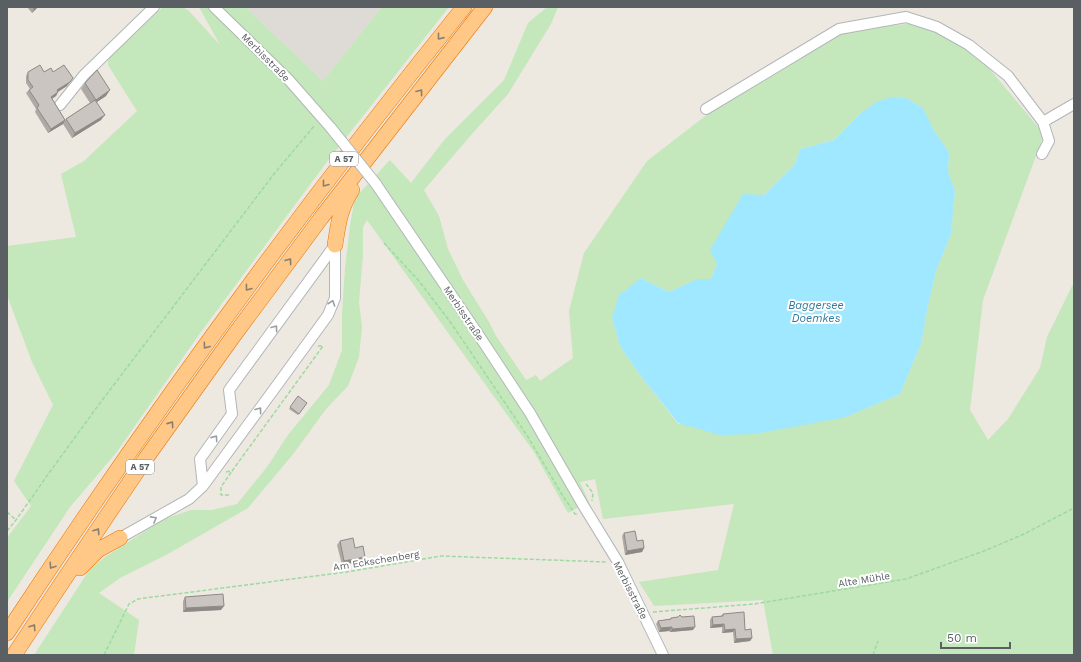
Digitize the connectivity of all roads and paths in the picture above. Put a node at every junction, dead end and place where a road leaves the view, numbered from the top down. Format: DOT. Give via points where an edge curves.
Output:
graph roads {
  1 [pos="154,7"];
  2 [pos="214,7"];
  3 [pos="464,7"];
  4 [pos="486,7"];
  5 [pos="1074,104"];
  6 [pos="60,105"];
  7 [pos="706,109"];
  8 [pos="322,117"];
  9 [pos="1043,122"];
  10 [pos="396,123"];
  11 [pos="1042,154"];
  12 [pos="384,243"];
  13 [pos="335,245"];
  14 [pos="305,346"];
  15 [pos="232,471"];
  16 [pos="212,474"];
  17 [pos="586,484"];
  18 [pos="202,486"];
  19 [pos="229,495"];
  20 [pos="1074,508"];
  21 [pos="8,513"];
  22 [pos="588,514"];
  23 [pos="16,520"];
  24 [pos="7,531"];
  25 [pos="120,538"];
  26 [pos="618,562"];
  27 [pos="52,598"];
  28 [pos="643,613"];
  29 [pos="7,633"];
  30 [pos="878,641"];
  31 [pos="14,655"];
  32 [pos="104,655"];
  33 [pos="663,655"];
  34 [pos="873,655"];
  1 -- 6 [label="street" via="84,75"];
  2 -- 8 [label="street, Merbisstraße" via="288,79"];
  3 -- 29 [label="highway, A 57, one-way" via="409,75 228,314 113,476"];
  10 -- 4 [label="highway, A 57, one-way"];
  5 -- 9 [label="street"];
  7 -- 9 [label="street" via="839,28 906,17 937,27 969,45 1008,76"];
  8 -- 22 [label="street, Merbisstraße, bridge" via="376,184 476,331 530,414"];
  8 -- 23 [label="path" via="274,174 105,396"];
  9 -- 11 [label="street" via="1049,141"];
  10 -- 13 [label="highway" via="345,201 339,217"];
  27 -- 10 [label="highway, A 57, one-way" via="144,461 232,338 321,218"];
  12 -- 22 [label="path" via="419,281 451,323 528,437 575,514"];
  14 -- 13 [label="street, one-way" via="328,315 335,298"];
  18 -- 13 [label="street, one-way" via="200,459 232,414 229,390"];
  14 -- 15 [label="path" via="323,346"];
  16 -- 14 [label="street, one-way"];
  15 -- 16 [label="path"];
  15 -- 19 [label="path" via="221,487 221,495"];
  16 -- 18 [label="street"];
  17 -- 22 [label="path" via="593,494"];
  25 -- 18 [label="street, one-way" via="190,499"];
  20 -- 28 [label="path, Alte Mühle" via="984,551 906,579 754,604"];
  21 -- 23 [label="path"];
  22 -- 26 [label="street, Merbisstraße"];
  23 -- 24 [label="path"];
  25 -- 27 [label="highway" via="98,550"];
  26 -- 28 [label="street, Merbisstraße"];
  26 -- 32 [label="path, Am Eckschenberg" via="441,556 346,572 138,599 129,604"];
  31 -- 27 [label="highway, A 57, one-way"];
  28 -- 33 [label="street, Merbisstraße"];
  30 -- 34 [label="path"];
}
